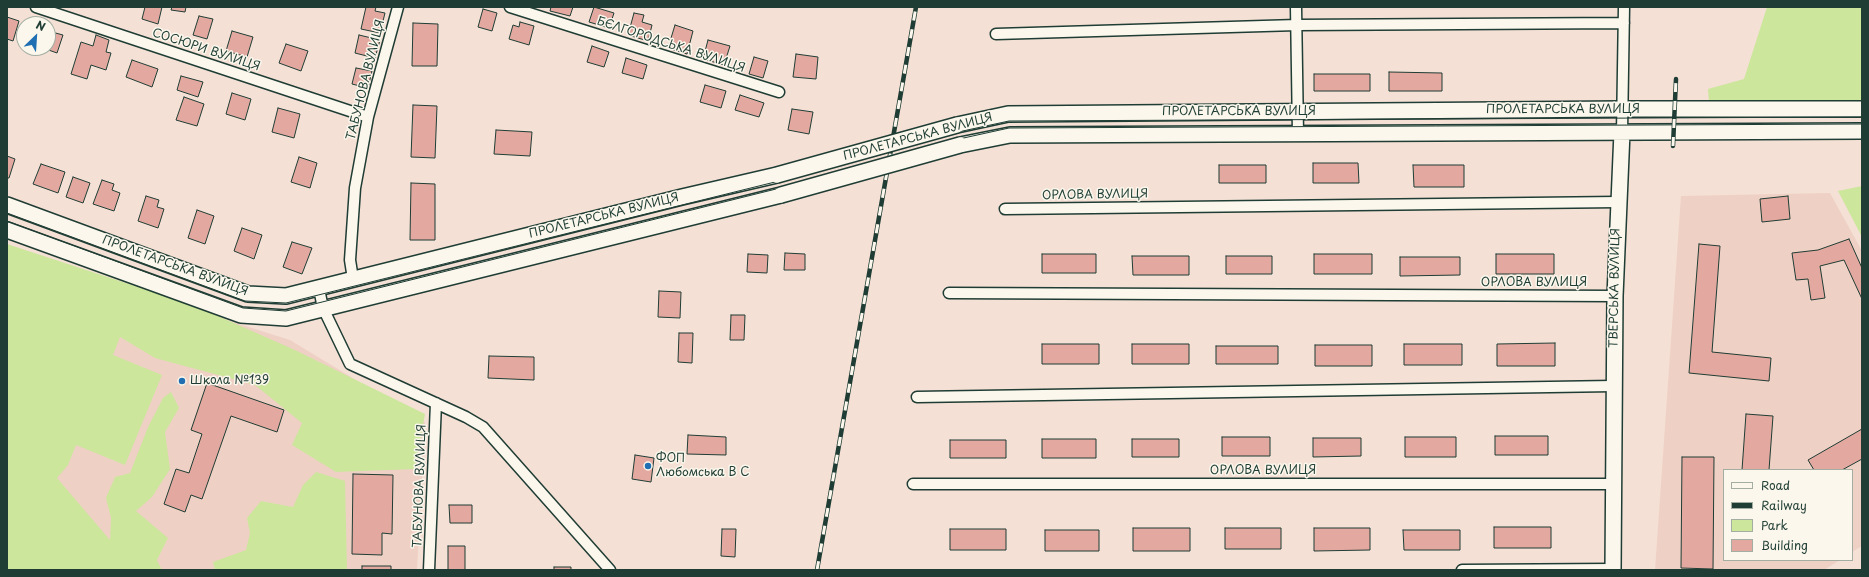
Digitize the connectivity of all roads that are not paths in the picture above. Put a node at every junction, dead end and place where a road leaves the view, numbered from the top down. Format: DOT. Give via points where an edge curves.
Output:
graph roads {
  1 [pos="36,7"];
  2 [pos="398,7"];
  3 [pos="510,7"];
  4 [pos="1296,7"];
  5 [pos="1624,7"];
  6 [pos="1624,23"];
  7 [pos="1297,25"];
  8 [pos="996,34"];
  9 [pos="778,92"];
  10 [pos="1622,109"];
  11 [pos="1862,109"];
  12 [pos="1297,112"];
  13 [pos="368,117"];
  14 [pos="1862,131"];
  15 [pos="1622,132"];
  16 [pos="1298,134"];
  17 [pos="1618,202"];
  18 [pos="7,205"];
  19 [pos="1005,209"];
  20 [pos="7,230"];
  21 [pos="353,279"];
  22 [pos="319,289"];
  23 [pos="949,293"];
  24 [pos="1615,296"];
  25 [pos="323,308"];
  26 [pos="1613,386"];
  27 [pos="917,397"];
  28 [pos="436,403"];
  29 [pos="913,484"];
  30 [pos="1614,484"];
  31 [pos="430,570"];
  32 [pos="610,570"];
  33 [pos="1462,570"];
  34 [pos="1613,570"];
  1 -- 13 [label="street, СОСЮРИ ВУЛИЦЯ"];
  2 -- 13 [label="street, ТАБУНОВА ВУЛИЦЯ"];
  3 -- 9 [label="street, БЄЛГОРОДСЬКА ВУЛИЦЯ"];
  4 -- 7 [label="street"];
  5 -- 6 [label="street, ТВЕРСЬКА ВУЛИЦЯ"];
  6 -- 7 [label="street"];
  6 -- 10 [label="street, ТВЕРСЬКА ВУЛИЦЯ"];
  7 -- 8 [label="street"];
  7 -- 12 [label="street"];
  10 -- 11 [label="main road, ПРОЛЕТАРСЬКА ВУЛИЦЯ"];
  10 -- 12 [label="main road, ПРОЛЕТАРСЬКА ВУЛИЦЯ"];
  10 -- 15 [label="street, ТВЕРСЬКА ВУЛИЦЯ"];
  12 -- 16 [label="street"];
  12 -- 21 [label="main road, ПРОЛЕТАРСЬКА ВУЛИЦЯ, bridge" via="1008,114 957,125 777,175"];
  13 -- 21 [label="street, ТАБУНОВА ВУЛИЦЯ" via="355,188 350,260"];
  14 -- 15 [label="main road, ПРОЛЕТАРСЬКА ВУЛИЦЯ"];
  15 -- 16 [label="main road, ПРОЛЕТАРСЬКА ВУЛИЦЯ"];
  15 -- 17 [label="main road, ТВЕРСЬКА ВУЛИЦЯ"];
  16 -- 25 [label="main road, ПРОЛЕТАРСЬКА ВУЛИЦЯ, bridge" via="1010,135 960,146 781,195"];
  17 -- 19 [label="street, ОРЛОВА ВУЛИЦЯ"];
  17 -- 24 [label="main road, ТВЕРСЬКА ВУЛИЦЯ"];
  18 -- 22 [label="main road, ПРОЛЕТАРСЬКА ВУЛИЦЯ" via="248,294 286,296"];
  20 -- 25 [label="main road, ПРОЛЕТАРСЬКА ВУЛИЦЯ" via="240,315 286,318"];
  21 -- 22 [label="main road, ПРОЛЕТАРСЬКА ВУЛИЦЯ"];
  22 -- 25 [label="street"];
  23 -- 24 [label="street, ОРЛОВА ВУЛИЦЯ"];
  24 -- 26 [label="main road, ТВЕРСЬКА ВУЛИЦЯ"];
  25 -- 28 [label="street" via="350,364"];
  26 -- 27 [label="street"];
  26 -- 30 [label="main road, ТВЕРСЬКА ВУЛИЦЯ"];
  28 -- 31 [label="street, ТАБУНОВА ВУЛИЦЯ"];
  28 -- 32 [label="street" via="466,417 487,431"];
  29 -- 30 [label="street, ОРЛОВА ВУЛИЦЯ"];
  30 -- 34 [label="main road, ТВЕРСЬКА ВУЛИЦЯ"];
  33 -- 34 [label="street"];
}
